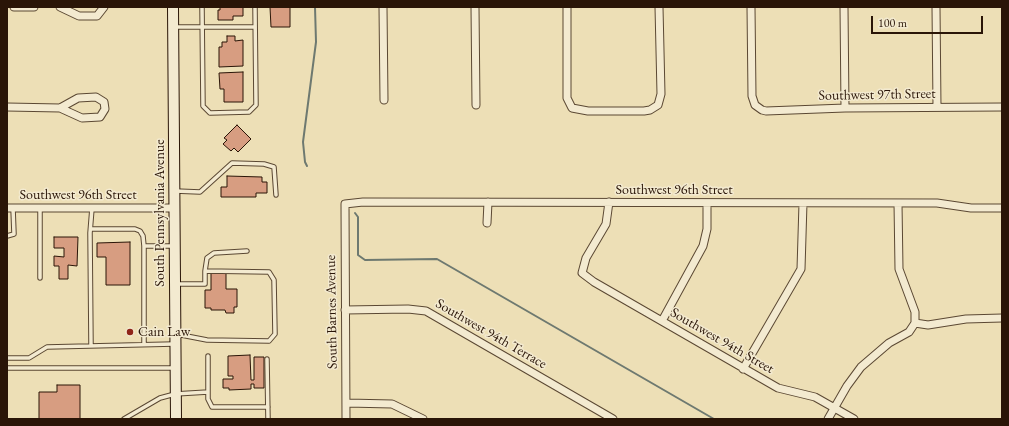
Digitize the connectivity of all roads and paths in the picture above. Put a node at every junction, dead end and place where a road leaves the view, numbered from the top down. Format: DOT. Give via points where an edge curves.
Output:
graph roads {
  1 [pos="14,7"];
  2 [pos="34,7"];
  3 [pos="60,7"];
  4 [pos="104,7"];
  5 [pos="173,7"];
  6 [pos="202,7"];
  7 [pos="255,7"];
  8 [pos="383,7"];
  9 [pos="475,7"];
  10 [pos="567,7"];
  11 [pos="659,7"];
  12 [pos="751,7"];
  13 [pos="844,7"];
  14 [pos="936,7"];
  15 [pos="173,27"];
  16 [pos="202,27"];
  17 [pos="255,27"];
  18 [pos="384,100"];
  19 [pos="476,105"];
  20 [pos="7,107"];
  21 [pos="937,107"];
  22 [pos="1002,107"];
  23 [pos="60,108"];
  24 [pos="845,108"];
  25 [pos="174,191"];
  26 [pos="276,195"];
  27 [pos="488,202"];
  28 [pos="609,202"];
  29 [pos="707,203"];
  30 [pos="803,203"];
  31 [pos="898,203"];
  32 [pos="345,204"];
  33 [pos="10,208"];
  34 [pos="40,208"];
  35 [pos="92,208"];
  36 [pos="174,208"];
  37 [pos="1002,208"];
  38 [pos="487,222"];
  39 [pos="91,229"];
  40 [pos="7,236"];
  41 [pos="144,246"];
  42 [pos="174,246"];
  43 [pos="247,252"];
  44 [pos="205,271"];
  45 [pos="40,278"];
  46 [pos="174,284"];
  47 [pos="345,310"];
  48 [pos="1002,318"];
  49 [pos="662,321"];
  50 [pos="915,323"];
  51 [pos="175,339"];
  52 [pos="144,344"];
  53 [pos="91,345"];
  54 [pos="208,356"];
  55 [pos="7,358"];
  56 [pos="268,360"];
  57 [pos="7,368"];
  58 [pos="175,368"];
  59 [pos="743,369"];
  60 [pos="208,392"];
  61 [pos="175,394"];
  62 [pos="347,403"];
  63 [pos="268,407"];
  64 [pos="834,408"];
  65 [pos="124,419"];
  66 [pos="176,419"];
  67 [pos="268,419"];
  68 [pos="346,419"];
  69 [pos="422,419"];
  70 [pos="613,419"];
  71 [pos="828,419"];
  72 [pos="854,419"];
  1 -- 2 [label="street"];
  3 -- 4 [label="street" via="79,16 97,16"];
  5 -- 15 [label="main road, South Pennsylvania Avenue"];
  6 -- 16 [label="lane"];
  7 -- 17 [label="lane"];
  8 -- 18 [label="street"];
  9 -- 19 [label="street"];
  10 -- 11 [label="street" via="567,94 571,106 581,111 644,111 658,105 661,94"];
  12 -- 24 [label="street, Southwest 97th Street" via="752,96 755,105 766,111"];
  13 -- 24 [label="street"];
  14 -- 21 [label="street"];
  15 -- 16 [label="lane"];
  15 -- 25 [label="main road, South Pennsylvania Avenue"];
  16 -- 17 [label="lane"];
  16 -- 17 [label="lane" via="203,106 210,113 249,112 256,105"];
  20 -- 23 [label="street"];
  21 -- 22 [label="street, Southwest 97th Street"];
  21 -- 24 [label="street, Southwest 97th Street"];
  23 -- 23 [label="street" via="82,118 100,117 105,109 104,102 96,97 78,98"];
  25 -- 26 [label="lane" via="200,192 232,163 256,163 274,167"];
  25 -- 36 [label="main road, South Pennsylvania Avenue"];
  27 -- 28 [label="street, Southwest 96th Street"];
  27 -- 32 [label="street, Southwest 96th Street"];
  27 -- 38 [label="street"];
  28 -- 29 [label="street, Southwest 96th Street"];
  28 -- 49 [label="street, Southwest 94th Street" via="606,224 586,258 582,273"];
  29 -- 30 [label="street, Southwest 96th Street"];
  29 -- 49 [label="street" via="707,229 703,246"];
  30 -- 31 [label="street, Southwest 96th Street"];
  30 -- 59 [label="street" via="801,269"];
  31 -- 37 [label="street, Southwest 96th Street"];
  31 -- 50 [label="street" via="899,269 915,312"];
  32 -- 47 [label="street, South Barnes Avenue"];
  33 -- 34 [label="street, Southwest 96th Street"];
  33 -- 40 [label="lane" via="14,234"];
  34 -- 35 [label="street, Southwest 96th Street"];
  34 -- 45 [label="lane"];
  35 -- 36 [label="street, Southwest 96th Street"];
  35 -- 39 [label="lane"];
  36 -- 42 [label="main road, South Pennsylvania Avenue"];
  39 -- 41 [label="lane" via="135,229 143,236"];
  39 -- 53 [label="lane"];
  41 -- 42 [label="lane"];
  41 -- 52 [label="lane"];
  42 -- 46 [label="main road, South Pennsylvania Avenue"];
  43 -- 44 [label="lane" via="214,253 207,258"];
  44 -- 46 [label="lane" via="205,284"];
  44 -- 51 [label="lane" via="269,272 274,280 275,334 269,341"];
  46 -- 51 [label="main road, South Pennsylvania Avenue"];
  47 -- 62 [label="street, South Barnes Avenue"];
  47 -- 70 [label="street, Southwest 94th Terrace" via="426,311"];
  48 -- 50 [label="street" via="966,319 928,325"];
  49 -- 59 [label="street, Southwest 94th Street"];
  50 -- 64 [label="street" via="909,332 889,343 861,367"];
  51 -- 52 [label="lane"];
  51 -- 58 [label="main road, South Pennsylvania Avenue"];
  52 -- 53 [label="lane"];
  53 -- 55 [label="lane" via="47,347 29,358"];
  54 -- 60 [label="lane"];
  56 -- 63 [label="lane"];
  57 -- 58 [label="lane"];
  58 -- 61 [label="main road, South Pennsylvania Avenue"];
  59 -- 64 [label="street, Southwest 94th Street" via="784,391 815,397"];
  60 -- 61 [label="lane"];
  60 -- 63 [label="lane" via="209,404 216,408"];
  61 -- 65 [label="lane" via="155,400"];
  61 -- 66 [label="main road, South Pennsylvania Avenue"];
  62 -- 68 [label="street, South Barnes Avenue"];
  62 -- 69 [label="street" via="392,404"];
  63 -- 67 [label="lane"];
  64 -- 71 [label="street"];
  64 -- 72 [label="street, Southwest 94th Street"];
}
